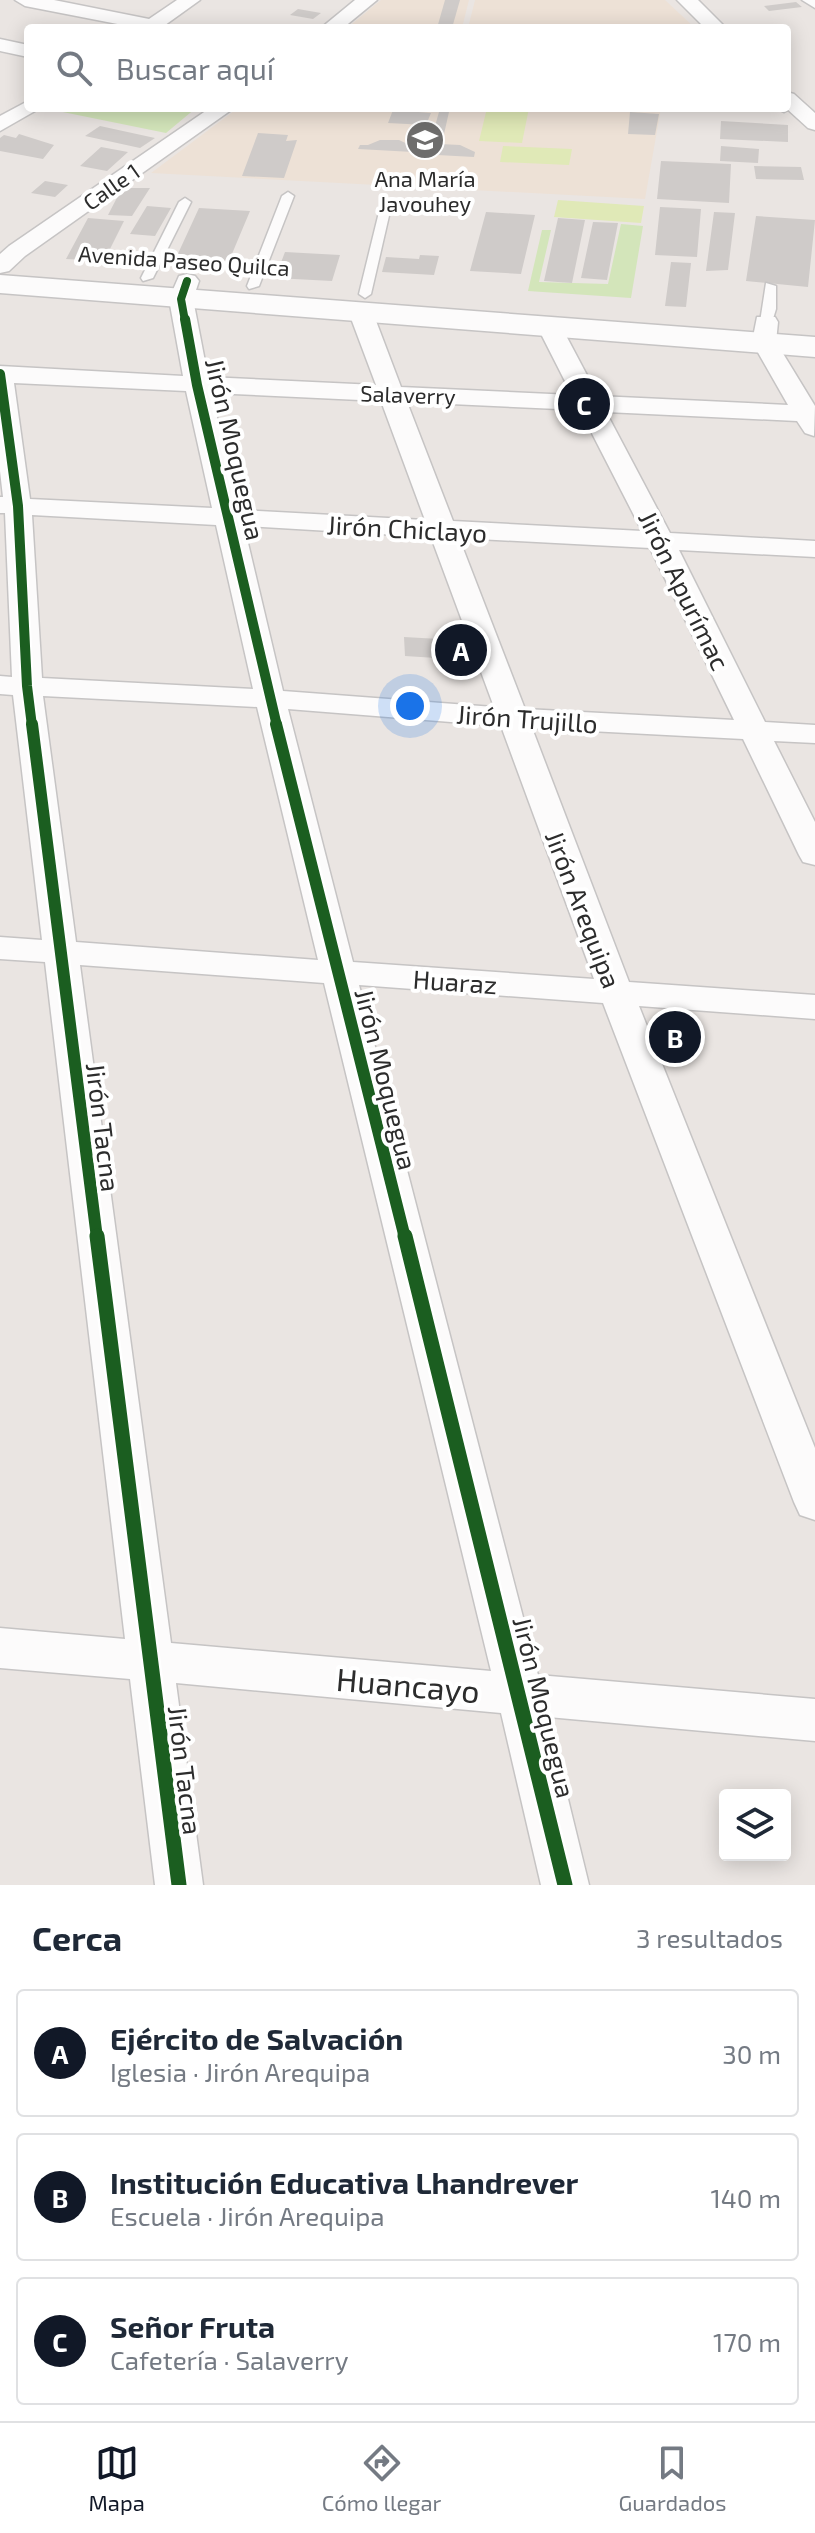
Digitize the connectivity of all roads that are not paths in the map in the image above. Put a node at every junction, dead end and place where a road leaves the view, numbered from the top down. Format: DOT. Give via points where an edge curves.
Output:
graph roads {
  1 [pos="25,0"];
  2 [pos="190,0"];
  3 [pos="367,0"];
  4 [pos="687,0"];
  5 [pos="136,24"];
  6 [pos="154,24"];
  7 [pos="336,24"];
  8 [pos="712,24"];
  9 [pos="0,45"];
  10 [pos="24,50"];
  11 [pos="793,106"];
  12 [pos="24,110"];
  13 [pos="218,112"];
  14 [pos="815,124"];
  15 [pos="0,125"];
  16 [pos="288,196"];
  17 [pos="185,202"];
  18 [pos="385,207"];
  19 [pos="5,258"];
  20 [pos="147,278"];
  21 [pos="0,284"];
  22 [pos="253,286"];
  23 [pos="770,286"];
  24 [pos="184,290"];
  25 [pos="363,303"];
  26 [pos="815,326"];
  27 [pos="550,328"];
  28 [pos="765,332"];
  29 [pos="815,347"];
  30 [pos="0,375"];
  31 [pos="197,385"];
  32 [pos="390,393"];
  33 [pos="589,402"];
  34 [pos="812,419"];
  35 [pos="9,506"];
  36 [pos="230,519"];
  37 [pos="440,528"];
  38 [pos="661,542"];
  39 [pos="815,549"];
  40 [pos="13,686"];
  41 [pos="270,699"];
  42 [pos="513,718"];
  43 [pos="754,731"];
  44 [pos="815,734"];
  45 [pos="815,855"];
  46 [pos="0,948"];
  47 [pos="59,951"];
  48 [pos="338,973"];
  49 [pos="616,993"];
  50 [pos="815,1007"];
  51 [pos="815,1502"];
  52 [pos="0,1648"];
  53 [pos="150,1661"];
  54 [pos="520,1694"];
  55 [pos="815,1720"];
  56 [pos="179,1885"];
  57 [pos="565,1885"];
  1 -- 5 [label="street"];
  2 -- 6 [label="street"];
  3 -- 7 [label="street"];
  4 -- 8 [label="street"];
  9 -- 10 [label="street"];
  11 -- 14 [label="street"];
  12 -- 15 [label="street"];
  13 -- 19 [label="street, Calle 1"];
  16 -- 22 [label="lane"];
  17 -- 20 [label="lane"];
  18 -- 25 [label="lane"];
  19 -- 20 [label="main road, Avenida Paseo Quilca"];
  20 -- 24 [label="main road, Avenida Paseo Quilca"];
  21 -- 24 [label="main road, Avenida Paseo Quilca"];
  22 -- 24 [label="main road, Avenida Paseo Quilca"];
  22 -- 25 [label="main road, Avenida Paseo Quilca"];
  23 -- 28 [label="lane"];
  24 -- 25 [label="main road, Avenida Paseo Quilca"];
  24 -- 31 [label="street, Jirón Moquegua"];
  25 -- 27 [label="main road, Avenida Paseo Quilca"];
  25 -- 28 [label="main road, Avenida Paseo Quilca"];
  25 -- 32 [label="street, Jirón Arequipa"];
  26 -- 28 [label="main road, Avenida Paseo Quilca"];
  27 -- 28 [label="main road, Avenida Paseo Quilca"];
  27 -- 33 [label="street, Jirón Apurímac"];
  28 -- 29 [label="main road, Avenida Paseo Quilca"];
  28 -- 34 [label="street"];
  30 -- 31 [label="street, Salaverry"];
  30 -- 35 [label="street, Jirón Tacna"];
  31 -- 32 [label="street, Salaverry"];
  31 -- 36 [label="street, Jirón Moquegua"];
  32 -- 33 [label="street, Salaverry"];
  32 -- 37 [label="street, Jirón Arequipa"];
  33 -- 34 [label="street, Salaverry"];
  33 -- 38 [label="street, Jirón Apurímac"];
  35 -- 36 [label="street, Jirón Chiclayo"];
  35 -- 40 [label="street, Jirón Tacna"];
  36 -- 37 [label="street, Jirón Chiclayo"];
  36 -- 41 [label="street, Jirón Moquegua"];
  37 -- 38 [label="street, Jirón Chiclayo"];
  37 -- 42 [label="street, Jirón Arequipa"];
  38 -- 39 [label="street, Jirón Chiclayo"];
  38 -- 43 [label="street, Jirón Apurímac"];
  40 -- 41 [label="street, Jirón Trujillo"];
  40 -- 47 [label="street, Jirón Tacna"];
  41 -- 42 [label="street, Jirón Trujillo"];
  41 -- 48 [label="street, Jirón Moquegua"];
  42 -- 43 [label="street, Jirón Trujillo"];
  42 -- 49 [label="street, Jirón Arequipa"];
  43 -- 44 [label="street, Jirón Trujillo"];
  43 -- 45 [label="street, Jirón Apurímac"];
  46 -- 47 [label="street, Huaraz"];
  47 -- 48 [label="street, Huaraz"];
  47 -- 53 [label="street, Jirón Tacna"];
  48 -- 49 [label="street, Huaraz"];
  48 -- 54 [label="street, Jirón Moquegua"];
  49 -- 50 [label="street, Huaraz"];
  49 -- 51 [label="street, Jirón Arequipa"];
  52 -- 53 [label="street, Huancayo"];
  53 -- 54 [label="street, Huancayo"];
  53 -- 56 [label="street, Jirón Tacna"];
  54 -- 55 [label="street, Huancayo"];
  54 -- 57 [label="street, Jirón Moquegua"];
}
